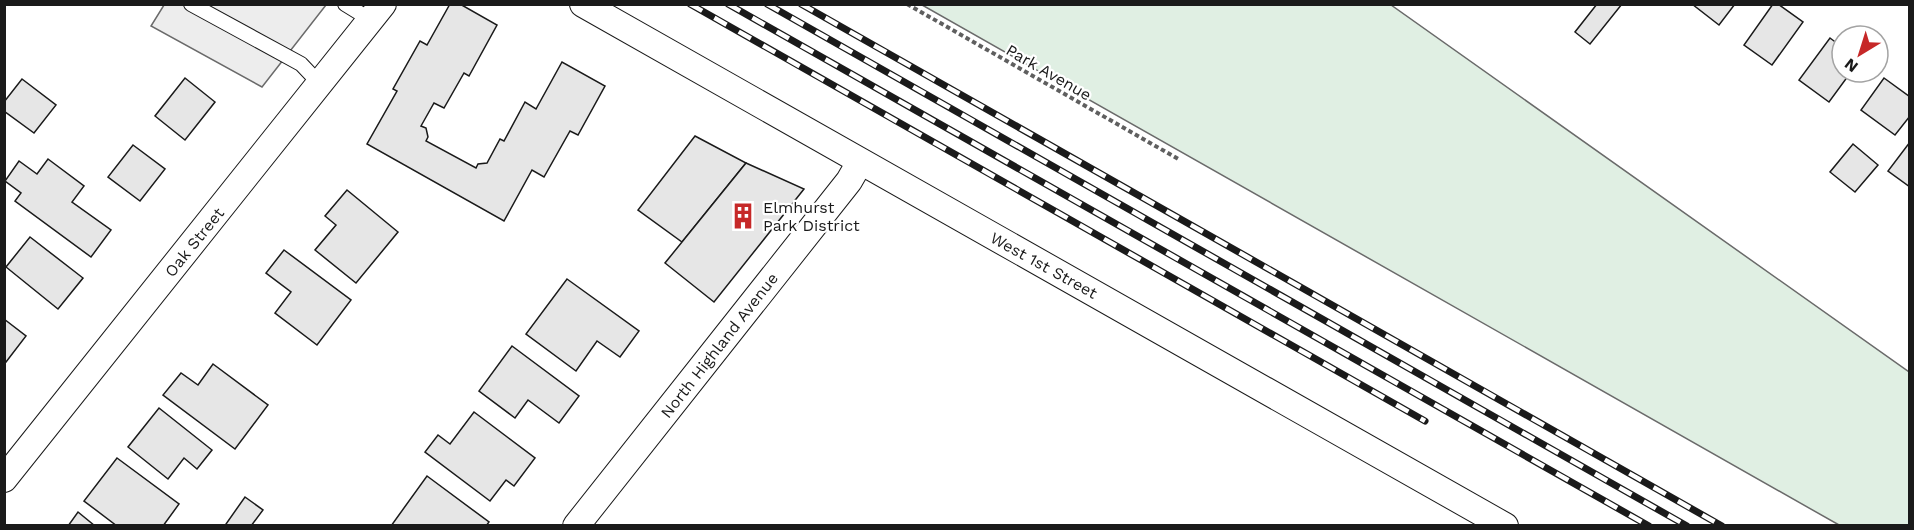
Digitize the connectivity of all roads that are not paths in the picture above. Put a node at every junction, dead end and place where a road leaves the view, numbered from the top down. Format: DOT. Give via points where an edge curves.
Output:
graph roads {
  1 [pos="191,4"];
  2 [pos="345,4"];
  3 [pos="582,4"];
  4 [pos="377,12"];
  5 [pos="320,84"];
  6 [pos="860,162"];
  7 [pos="4,479"];
  8 [pos="576,525"];
  9 [pos="1505,525"];
  1 -- 5 [label="lane" via="301,64"];
  2 -- 4 [label="lane"];
  3 -- 6 [label="street, West 1st Street"];
  4 -- 5 [label="street, Oak Street"];
  5 -- 7 [label="street, Oak Street"];
  6 -- 8 [label="street, North Highland Avenue" via="849,181"];
  6 -- 9 [label="street, West 1st Street"];
}
